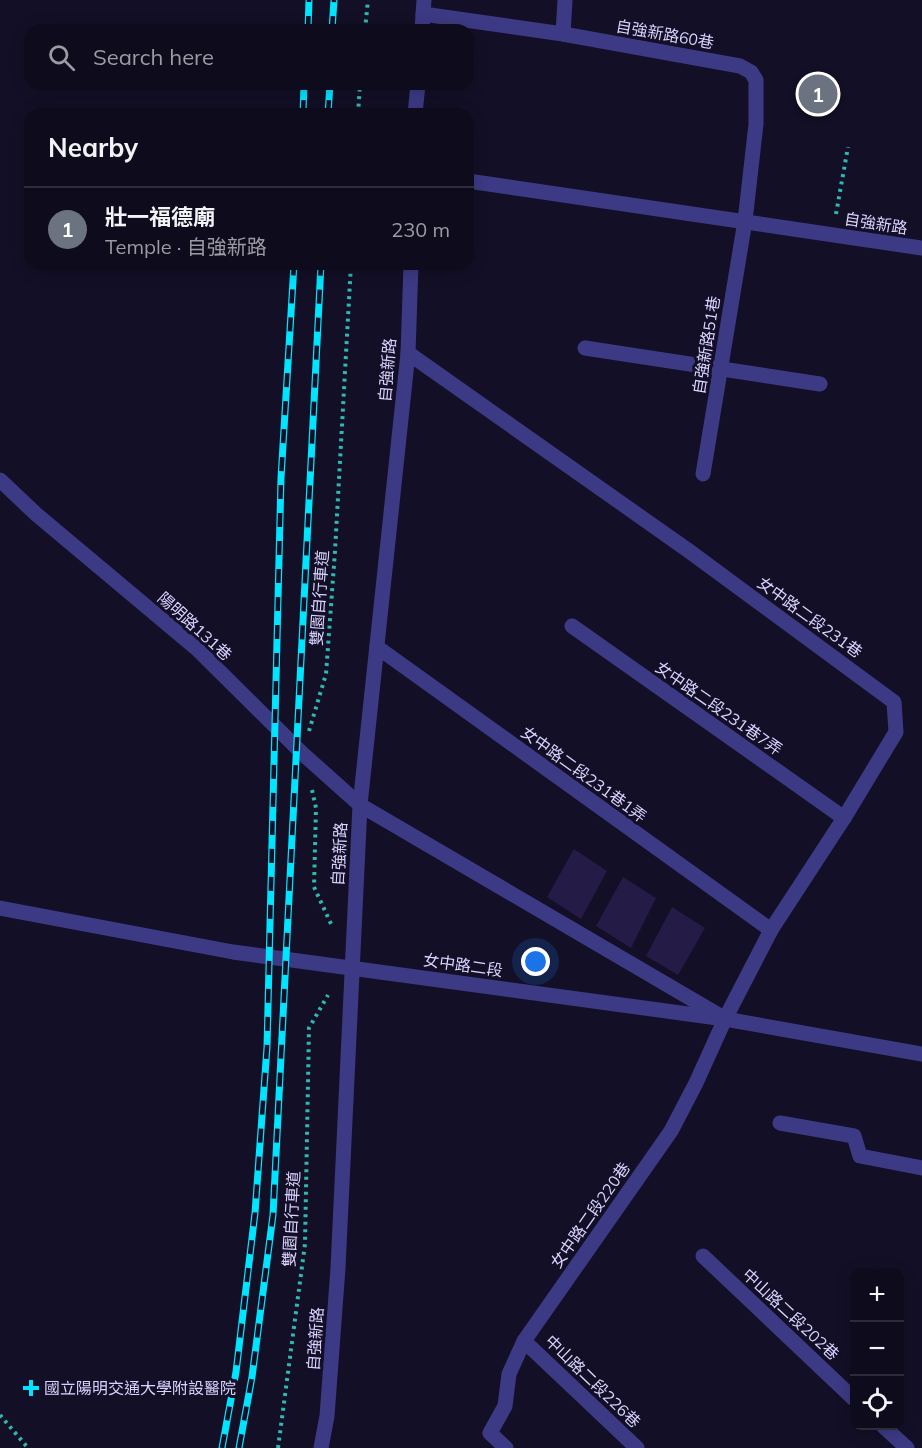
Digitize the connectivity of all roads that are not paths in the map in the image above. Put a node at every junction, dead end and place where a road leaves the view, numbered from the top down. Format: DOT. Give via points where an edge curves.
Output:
graph roads {
  1 [pos="565,0"];
  2 [pos="424,7"];
  3 [pos="423,24"];
  4 [pos="563,34"];
  5 [pos="417,90"];
  6 [pos="416,108"];
  7 [pos="474,182"];
  8 [pos="745,221"];
  9 [pos="922,249"];
  10 [pos="411,270"];
  11 [pos="585,348"];
  12 [pos="408,352"];
  13 [pos="720,369"];
  14 [pos="820,384"];
  15 [pos="703,474"];
  16 [pos="0,480"];
  17 [pos="572,626"];
  18 [pos="377,647"];
  19 [pos="360,805"];
  20 [pos="844,818"];
  21 [pos="0,908"];
  22 [pos="771,930"];
  23 [pos="351,969"];
  24 [pos="724,1019"];
  25 [pos="922,1054"];
  26 [pos="780,1123"];
  27 [pos="922,1168"];
  28 [pos="703,1256"];
  29 [pos="525,1341"];
  30 [pos="850,1394"];
  31 [pos="888,1430"];
  32 [pos="321,1448"];
  33 [pos="506,1448"];
  34 [pos="637,1448"];
  35 [pos="907,1448"];
  1 -- 4 [label="street"];
  2 -- 3 [label="street"];
  2 -- 4 [label="street, 自強新路60巷"];
  4 -- 8 [label="street, 自強新路60巷" via="740,66 751,72 756,80 756,124"];
  5 -- 6 [label="street"];
  7 -- 8 [label="street, 自強新路"];
  8 -- 9 [label="street, 自強新路"];
  8 -- 13 [label="street, 自強新路51巷"];
  10 -- 12 [label="street, 自強新路"];
  11 -- 13 [label="street"];
  12 -- 18 [label="street, 自強新路"];
  12 -- 20 [label="street, 女中路二段231巷" via="894,702 896,732"];
  13 -- 14 [label="street"];
  13 -- 15 [label="street, 自強新路51巷"];
  16 -- 19 [label="street, 陽明路131巷" via="197,649"];
  17 -- 20 [label="street, 女中路二段231巷7弄"];
  18 -- 19 [label="street, 自強新路"];
  18 -- 22 [label="street, 女中路二段231巷1弄"];
  19 -- 23 [label="street, 自強新路"];
  19 -- 24 [label="street, 陽明路131巷"];
  20 -- 22 [label="street, 女中路二段231巷"];
  21 -- 23 [label="street, 女中路二段" via="233,952"];
  22 -- 24 [label="street, 女中路二段231巷"];
  23 -- 24 [label="street, 女中路二段"];
  23 -- 32 [label="street, 自強新路" via="338,1268"];
  24 -- 25 [label="street, 女中路二段"];
  24 -- 29 [label="street, 女中路二段220巷" via="671,1131"];
  26 -- 27 [label="street" via="854,1136 860,1156"];
  28 -- 30 [label="street, 中山路二段202巷"];
  29 -- 33 [label="street, 女中路二段220巷" via="509,1374 505,1406 490,1433"];
  29 -- 34 [label="street, 中山路二段226巷"];
  31 -- 35 [label="street"];
}
